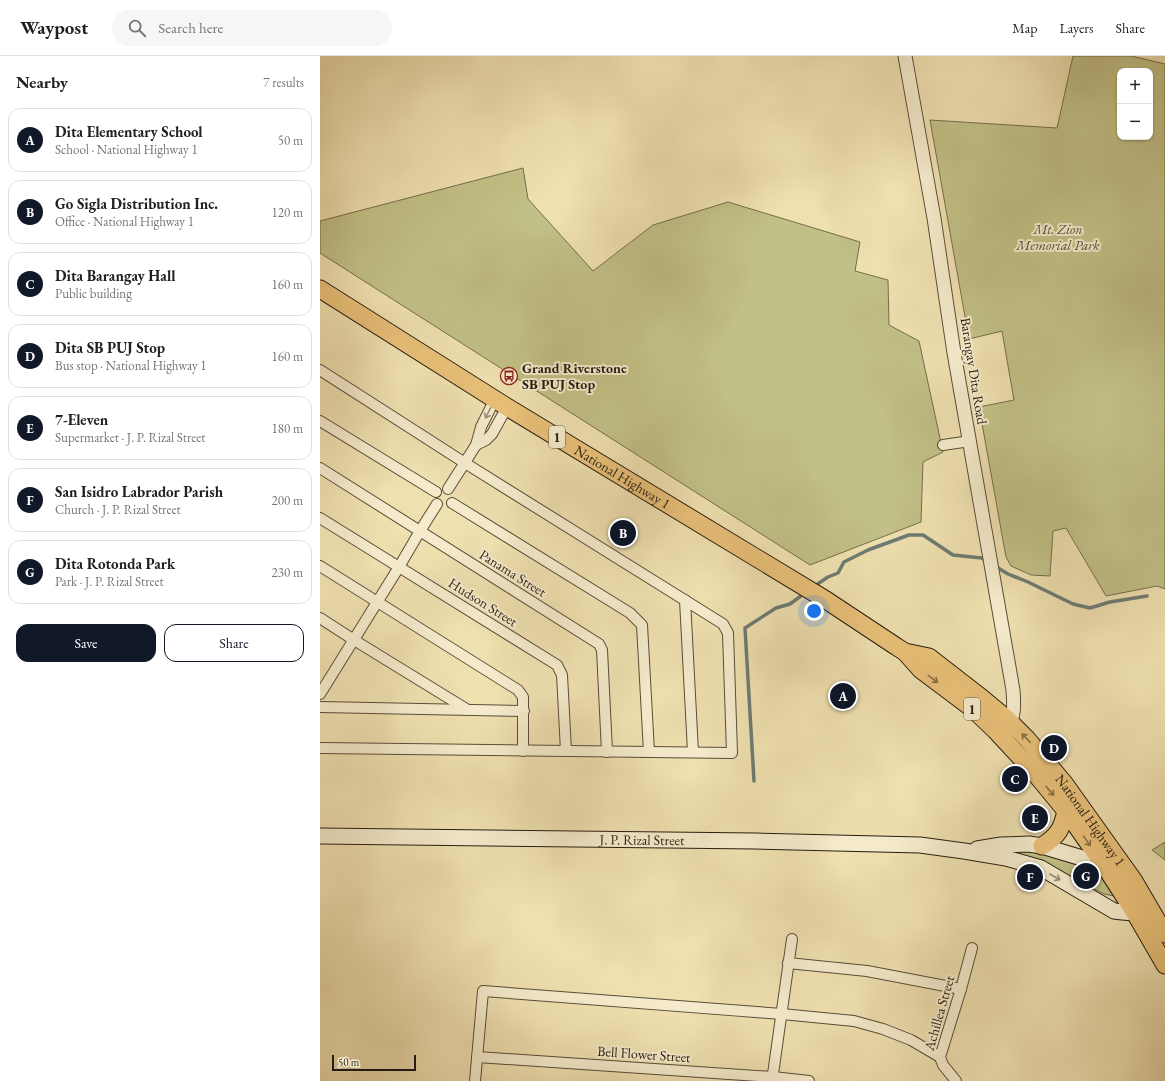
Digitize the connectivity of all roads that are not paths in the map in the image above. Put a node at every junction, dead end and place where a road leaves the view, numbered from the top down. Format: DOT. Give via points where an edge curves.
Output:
graph roads {
  1 [pos="905,56"];
  2 [pos="320,288"];
  3 [pos="320,370"];
  4 [pos="501,403"];
  5 [pos="320,420"];
  6 [pos="970,441"];
  7 [pos="476,445"];
  8 [pos="943,445"];
  9 [pos="466,463"];
  10 [pos="320,468"];
  11 [pos="448,489"];
  12 [pos="436,492"];
  13 [pos="452,503"];
  14 [pos="437,504"];
  15 [pos="320,518"];
  16 [pos="420,531"];
  17 [pos="320,566"];
  18 [pos="399,567"];
  19 [pos="685,600"];
  20 [pos="377,602"];
  21 [pos="320,618"];
  22 [pos="354,640"];
  23 [pos="905,652"];
  24 [pos="1013,690"];
  25 [pos="320,694"];
  26 [pos="983,699"];
  27 [pos="320,707"];
  28 [pos="468,710"];
  29 [pos="524,711"];
  30 [pos="1006,729"];
  31 [pos="320,748"];
  32 [pos="524,750"];
  33 [pos="566,751"];
  34 [pos="607,752"];
  35 [pos="649,752"];
  36 [pos="693,752"];
  37 [pos="1066,811"];
  38 [pos="320,836"];
  39 [pos="1042,846"];
  40 [pos="964,851"];
  41 [pos="1108,871"];
  42 [pos="1134,881"];
  43 [pos="1141,909"];
  44 [pos="1165,934"];
  45 [pos="792,939"];
  46 [pos="972,948"];
  47 [pos="788,963"];
  48 [pos="1165,965"];
  49 [pos="961,989"];
  50 [pos="782,1014"];
  51 [pos="477,1057"];
  52 [pos="940,1057"];
  53 [pos="772,1079"];
  54 [pos="474,1081"];
  55 [pos="809,1081"];
  56 [pos="956,1081"];
  1 -- 6 [label="street, Barangay Dita Road"];
  2 -- 4 [label="highway, National Highway 1 / 1"];
  3 -- 9 [label="street"];
  4 -- 7 [label="street, one-way" via="481,427"];
  4 -- 7 [label="street" via="492,434"];
  4 -- 23 [label="highway, National Highway 1 / 1" via="826,600"];
  5 -- 12 [label="street"];
  6 -- 8 [label="street"];
  6 -- 24 [label="street, Barangay Dita Road"];
  7 -- 9 [label="street"];
  9 -- 11 [label="street"];
  9 -- 19 [label="street"];
  10 -- 16 [label="street, Panama Street"];
  11 -- 12 [label="street"];
  11 -- 13 [label="street" via="454,498"];
  12 -- 14 [label="street" via="434,496"];
  13 -- 14 [label="street" via="442,507"];
  13 -- 35 [label="street" via="630,613 642,625"];
  14 -- 16 [label="street"];
  15 -- 18 [label="street, Hudson Street"];
  16 -- 18 [label="street"];
  16 -- 34 [label="street, Panama Street" via="599,644 602,650"];
  17 -- 20 [label="street"];
  18 -- 20 [label="street"];
  18 -- 33 [label="street, Hudson Street" via="557,665 562,675"];
  19 -- 36 [label="street"];
  19 -- 36 [label="street" via="723,624 728,633 732,753"];
  20 -- 22 [label="street"];
  20 -- 29 [label="street" via="518,690 523,697"];
  21 -- 22 [label="street"];
  22 -- 25 [label="street"];
  22 -- 28 [label="street"];
  23 -- 26 [label="highway, National Highway 1 / 1" via="929,657"];
  23 -- 30 [label="highway, National Highway 1 / 1, one-way" via="921,670 973,709"];
  24 -- 26 [label="street" via="1010,700 1004,703 996,704"];
  24 -- 30 [label="street, Barangay Dita Road" via="1014,708"];
  26 -- 30 [label="highway, National Highway 1 / 1"];
  27 -- 28 [label="street"];
  28 -- 29 [label="street"];
  29 -- 32 [label="street"];
  30 -- 37 [label="highway, National Highway 1 / 1, one-way" via="1034,772"];
  42 -- 30 [label="highway, National Highway 1 / 1, one-way" via="1060,777 1027,739"];
  31 -- 32 [label="street"];
  32 -- 33 [label="street"];
  33 -- 34 [label="street"];
  34 -- 35 [label="street"];
  35 -- 36 [label="street"];
  37 -- 39 [label="highway" via="1061,828"];
  37 -- 41 [label="highway, National Highway 1 / 1, one-way"];
  38 -- 40 [label="main road, J. P. Rizal Street" via="764,841 920,845"];
  39 -- 40 [label="main road, J. P. Rizal Street" via="1001,845"];
  39 -- 41 [label="main road, J. P. Rizal Street" via="1082,858"];
  40 -- 43 [label="main road, J. P. Rizal Street, one-way" via="1006,858 1040,868 1114,911"];
  41 -- 42 [label="main road, J. P. Rizal Street"];
  41 -- 43 [label="highway, National Highway 1 / 1"];
  42 -- 43 [label="highway, National Highway 1 / 1"];
  43 -- 44 [label="highway, National Highway 1 / 1"];
  43 -- 48 [label="highway, National Highway 1 / 1"];
  45 -- 47 [label="street"];
  46 -- 49 [label="street, Achillea Street"];
  47 -- 49 [label="street" via="867,971"];
  47 -- 50 [label="street"];
  49 -- 52 [label="street, Achillea Street"];
  50 -- 51 [label="street" via="484,991"];
  50 -- 52 [label="street" via="854,1021 911,1040"];
  50 -- 53 [label="street"];
  51 -- 53 [label="street, Bell Flower Street"];
  51 -- 54 [label="street"];
  52 -- 56 [label="street, Achillea Street"];
  53 -- 55 [label="street, Bell Flower Street"];
}
